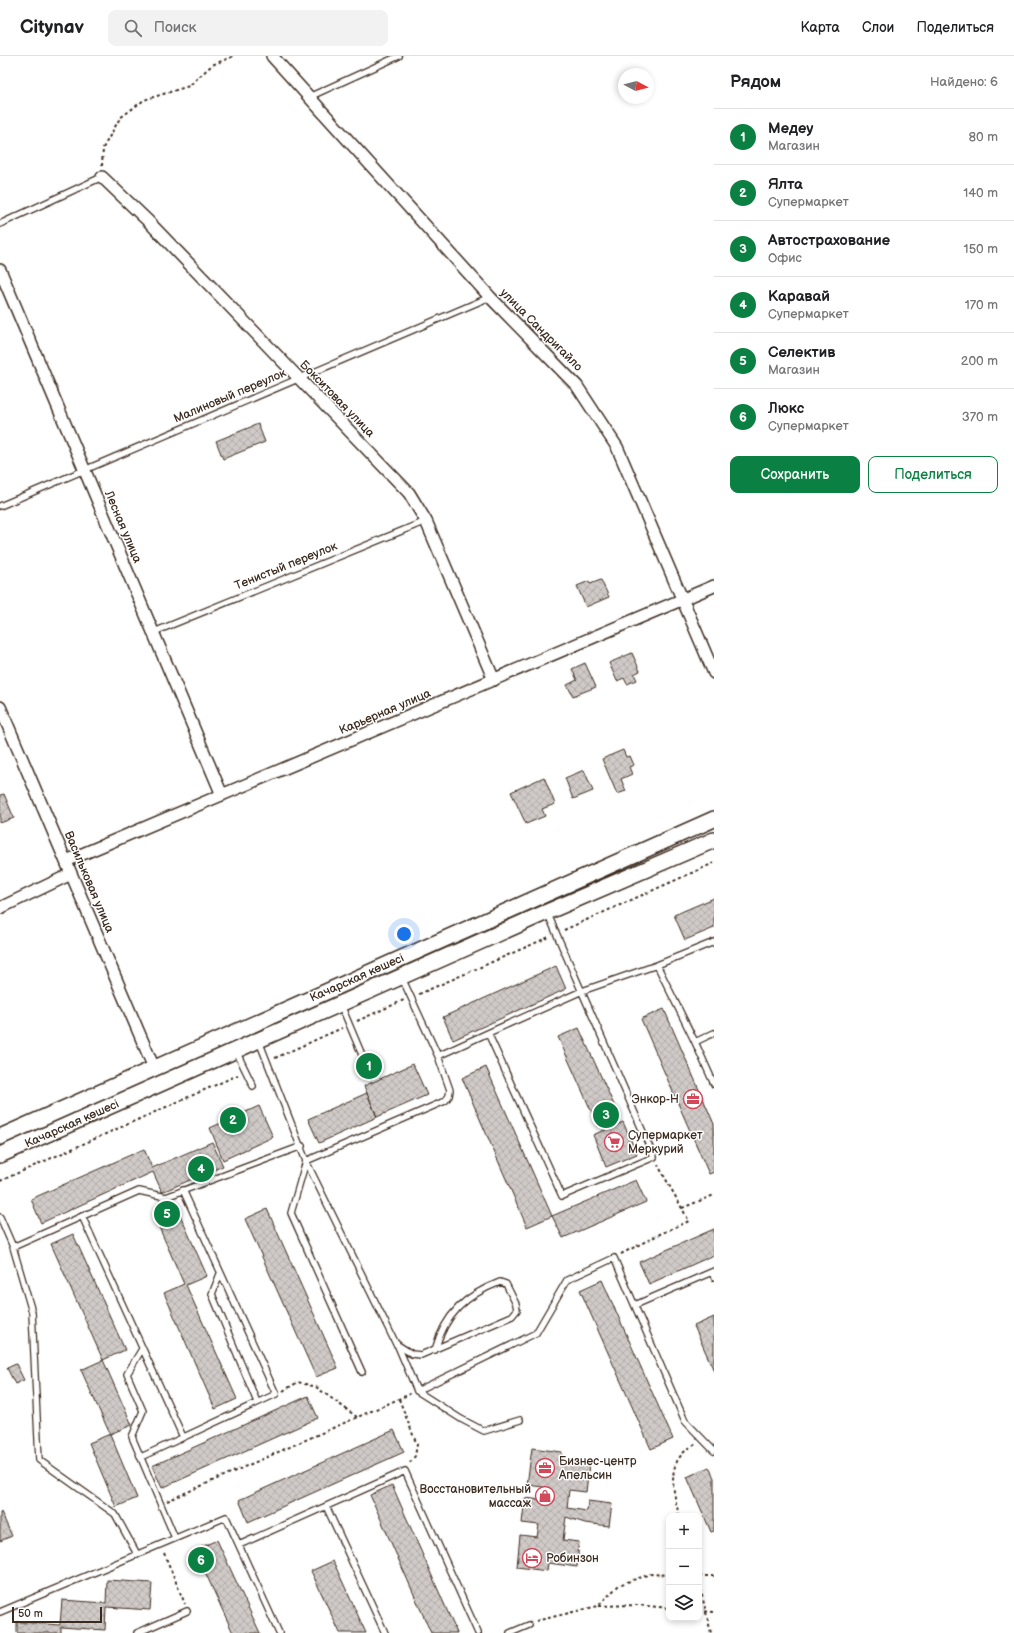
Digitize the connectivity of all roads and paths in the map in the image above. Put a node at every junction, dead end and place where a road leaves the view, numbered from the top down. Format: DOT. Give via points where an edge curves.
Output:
graph roads {
  1 [pos="234,56"];
  2 [pos="272,56"];
  3 [pos="399,56"];
  4 [pos="308,97"];
  5 [pos="102,177"];
  6 [pos="0,224"];
  7 [pos="0,270"];
  8 [pos="490,297"];
  9 [pos="299,379"];
  10 [pos="84,470"];
  11 [pos="0,506"];
  12 [pos="426,521"];
  13 [pos="714,586"];
  14 [pos="682,599"];
  15 [pos="154,632"];
  16 [pos="714,673"];
  17 [pos="494,680"];
  18 [pos="0,707"];
  19 [pos="222,795"];
  20 [pos="714,819"];
  21 [pos="714,840"];
  22 [pos="643,850"];
  23 [pos="66,861"];
  24 [pos="714,863"];
  25 [pos="651,868"];
  26 [pos="71,874"];
  27 [pos="0,908"];
  28 [pos="547,912"];
  29 [pos="557,934"];
  30 [pos="714,942"];
  31 [pos="657,965"];
  32 [pos="402,978"];
  33 [pos="582,991"];
  34 [pos="326,992"];
  35 [pos="410,998"];
  36 [pos="337,1006"];
  37 [pos="349,1025"];
  38 [pos="488,1033"];
  39 [pos="714,1033"];
  40 [pos="259,1041"];
  41 [pos="695,1042"];
  42 [pos="236,1051"];
  43 [pos="438,1056"];
  44 [pos="268,1061"];
  45 [pos="365,1062"];
  46 [pos="154,1068"];
  47 [pos="246,1071"];
  48 [pos="714,1084"];
  49 [pos="252,1086"];
  50 [pos="0,1136"];
  51 [pos="302,1146"];
  52 [pos="0,1155"];
  53 [pos="654,1157"];
  54 [pos="306,1161"];
  55 [pos="0,1181"];
  56 [pos="183,1190"];
  57 [pos="714,1195"];
  58 [pos="682,1208"];
  59 [pos="82,1216"];
  60 [pos="0,1217"];
  61 [pos="13,1247"];
  62 [pos="614,1258"];
  63 [pos="713,1273"];
  64 [pos="220,1274"];
  65 [pos="635,1305"];
  66 [pos="396,1344"];
  67 [pos="142,1349"];
  68 [pos="435,1350"];
  69 [pos="362,1372"];
  70 [pos="417,1391"];
  71 [pos="276,1394"];
  72 [pos="399,1399"];
  73 [pos="257,1402"];
  74 [pos="357,1417"];
  75 [pos="520,1420"];
  76 [pos="182,1437"];
  77 [pos="704,1440"];
  78 [pos="714,1451"];
  79 [pos="141,1457"];
  80 [pos="405,1471"];
  81 [pos="161,1504"];
  82 [pos="326,1506"];
  83 [pos="678,1513"];
  84 [pos="175,1538"];
  85 [pos="160,1544"];
  86 [pos="239,1545"];
  87 [pos="137,1554"];
  88 [pos="666,1575"];
  89 [pos="702,1576"];
  90 [pos="714,1576"];
  91 [pos="699,1585"];
  92 [pos="598,1606"];
  93 [pos="666,1608"];
  94 [pos="188,1611"];
  95 [pos="702,1611"];
  96 [pos="0,1612"];
  97 [pos="706,1612"];
  98 [pos="714,1612"];
  99 [pos="529,1625"];
  100 [pos="137,1633"];
  101 [pos="279,1633"];
  102 [pos="385,1633"];
  103 [pos="478,1633"];
  104 [pos="510,1633"];
  105 [pos="711,1633"];
  1 -- 5 [label="path" via="212,65 189,86 144,100 120,118 103,148"];
  2 -- 4 [label="street, улица Сандригайло"];
  3 -- 4 [label="lane"];
  4 -- 8 [label="street, улица Сандригайло"];
  5 -- 6 [label="lane"];
  5 -- 9 [label="street, Бокситовая улица" via="148,221"];
  7 -- 10 [label="street, Лесная улица"];
  8 -- 9 [label="lane, Малиновый переулок"];
  8 -- 14 [label="street, улица Сандригайло" via="578,386 617,447"];
  9 -- 10 [label="lane, Малиновый переулок"];
  9 -- 12 [label="street, Бокситовая улица" via="408,493"];
  10 -- 11 [label="lane, Малиновый переулок"];
  10 -- 15 [label="street, Лесная улица"];
  12 -- 15 [label="lane, Тенистый переулок"];
  12 -- 17 [label="street, Бокситовая улица"];
  13 -- 14 [label="street, Карьерная улица"];
  14 -- 16 [label="street, улица Сандригайло"];
  14 -- 17 [label="street, Карьерная улица"];
  15 -- 19 [label="street, Лесная улица"];
  17 -- 19 [label="street, Карьерная улица"];
  18 -- 23 [label="street, Васильковая улица"];
  19 -- 23 [label="street, Карьерная улица"];
  20 -- 22 [label="main road, Качарская көшесі"];
  21 -- 25 [label="main road, Качарская көшесі"];
  22 -- 25 [label="street"];
  22 -- 34 [label="main road, Качарская көшесі"];
  23 -- 26 [label="street, Васильковая улица"];
  24 -- 29 [label="path"];
  25 -- 28 [label="main road, Качарская көшесі"];
  26 -- 27 [label="street"];
  26 -- 46 [label="street, Васильковая улица"];
  28 -- 29 [label="lane"];
  28 -- 32 [label="main road, Качарская көшесі"];
  29 -- 33 [label="lane"];
  29 -- 35 [label="path"];
  30 -- 31 [label="lane"];
  31 -- 33 [label="lane"];
  31 -- 41 [label="lane"];
  32 -- 35 [label="lane"];
  32 -- 36 [label="main road, Качарская көшесі"];
  33 -- 38 [label="lane"];
  33 -- 53 [label="lane"];
  34 -- 36 [label="street"];
  34 -- 46 [label="main road, Качарская көшесі"];
  35 -- 37 [label="path"];
  35 -- 43 [label="lane"];
  36 -- 37 [label="lane"];
  36 -- 40 [label="main road, Качарская көшесі"];
  37 -- 44 [label="path"];
  37 -- 45 [label="lane"];
  38 -- 43 [label="lane"];
  38 -- 53 [label="lane" via="562,1196"];
  39 -- 41 [label="lane"];
  40 -- 42 [label="main road, Качарская көшесі"];
  40 -- 44 [label="lane"];
  41 -- 48 [label="lane"];
  42 -- 47 [label="lane"];
  42 -- 52 [label="main road, Качарская көшесі"];
  43 -- 54 [label="lane" via="450,1090 445,1101"];
  44 -- 51 [label="lane"];
  46 -- 50 [label="main road, Качарская көшесі"];
  47 -- 49 [label="lane"];
  47 -- 55 [label="path"];
  51 -- 54 [label="lane"];
  51 -- 56 [label="lane"];
  53 -- 58 [label="path"];
  54 -- 66 [label="lane"];
  54 -- 69 [label="lane" via="291,1213"];
  56 -- 59 [label="lane" via="166,1197 139,1191"];
  56 -- 64 [label="lane"];
  57 -- 58 [label="path"];
  58 -- 62 [label="path" via="689,1221"];
  59 -- 61 [label="lane"];
  59 -- 67 [label="lane"];
  60 -- 61 [label="lane"];
  61 -- 87 [label="lane" via="32,1312 39,1460 116,1514"];
  62 -- 65 [label="lane"];
  62 -- 70 [label="lane" via="567,1280 536,1333"];
  63 -- 65 [label="lane"];
  64 -- 71 [label="lane"];
  64 -- 73 [label="lane" via="212,1294"];
  65 -- 77 [label="lane" via="685,1421"];
  66 -- 68 [label="lane" via="412,1354"];
  66 -- 70 [label="lane"];
  67 -- 76 [label="lane"];
  67 -- 79 [label="lane" via="127,1374 143,1411 132,1437"];
  68 -- 68 [label="lane" via="512,1316 517,1310 516,1304 506,1284 500,1282 470,1296 448,1320"];
  70 -- 72 [label="path"];
  70 -- 75 [label="lane" via="484,1431"];
  71 -- 73 [label="lane"];
  71 -- 74 [label="path" via="298,1382 316,1387"];
  72 -- 74 [label="path"];
  72 -- 80 [label="path" via="417,1445 415,1456"];
  73 -- 76 [label="lane"];
  74 -- 81 [label="path"];
  76 -- 79 [label="lane"];
  77 -- 78 [label="lane"];
  77 -- 83 [label="path" via="686,1449 676,1462 672,1489"];
  79 -- 81 [label="lane"];
  80 -- 82 [label="lane"];
  80 -- 103 [label="lane"];
  81 -- 84 [label="lane"];
  82 -- 86 [label="lane"];
  82 -- 102 [label="lane"];
  84 -- 85 [label="lane"];
  84 -- 86 [label="lane" via="226,1517"];
  85 -- 87 [label="lane"];
  85 -- 94 [label="path"];
  86 -- 101 [label="lane"];
  87 -- 96 [label="lane"];
  88 -- 92 [label="path" via="650,1574 619,1586"];
  89 -- 90 [label="path"];
  91 -- 97 [label="path"];
  92 -- 93 [label="path"];
  92 -- 99 [label="path" via="541,1619"];
  94 -- 100 [label="lane"];
  95 -- 97 [label="path"];
  97 -- 98 [label="path"];
  97 -- 105 [label="path"];
  99 -- 104 [label="lane"];
}
